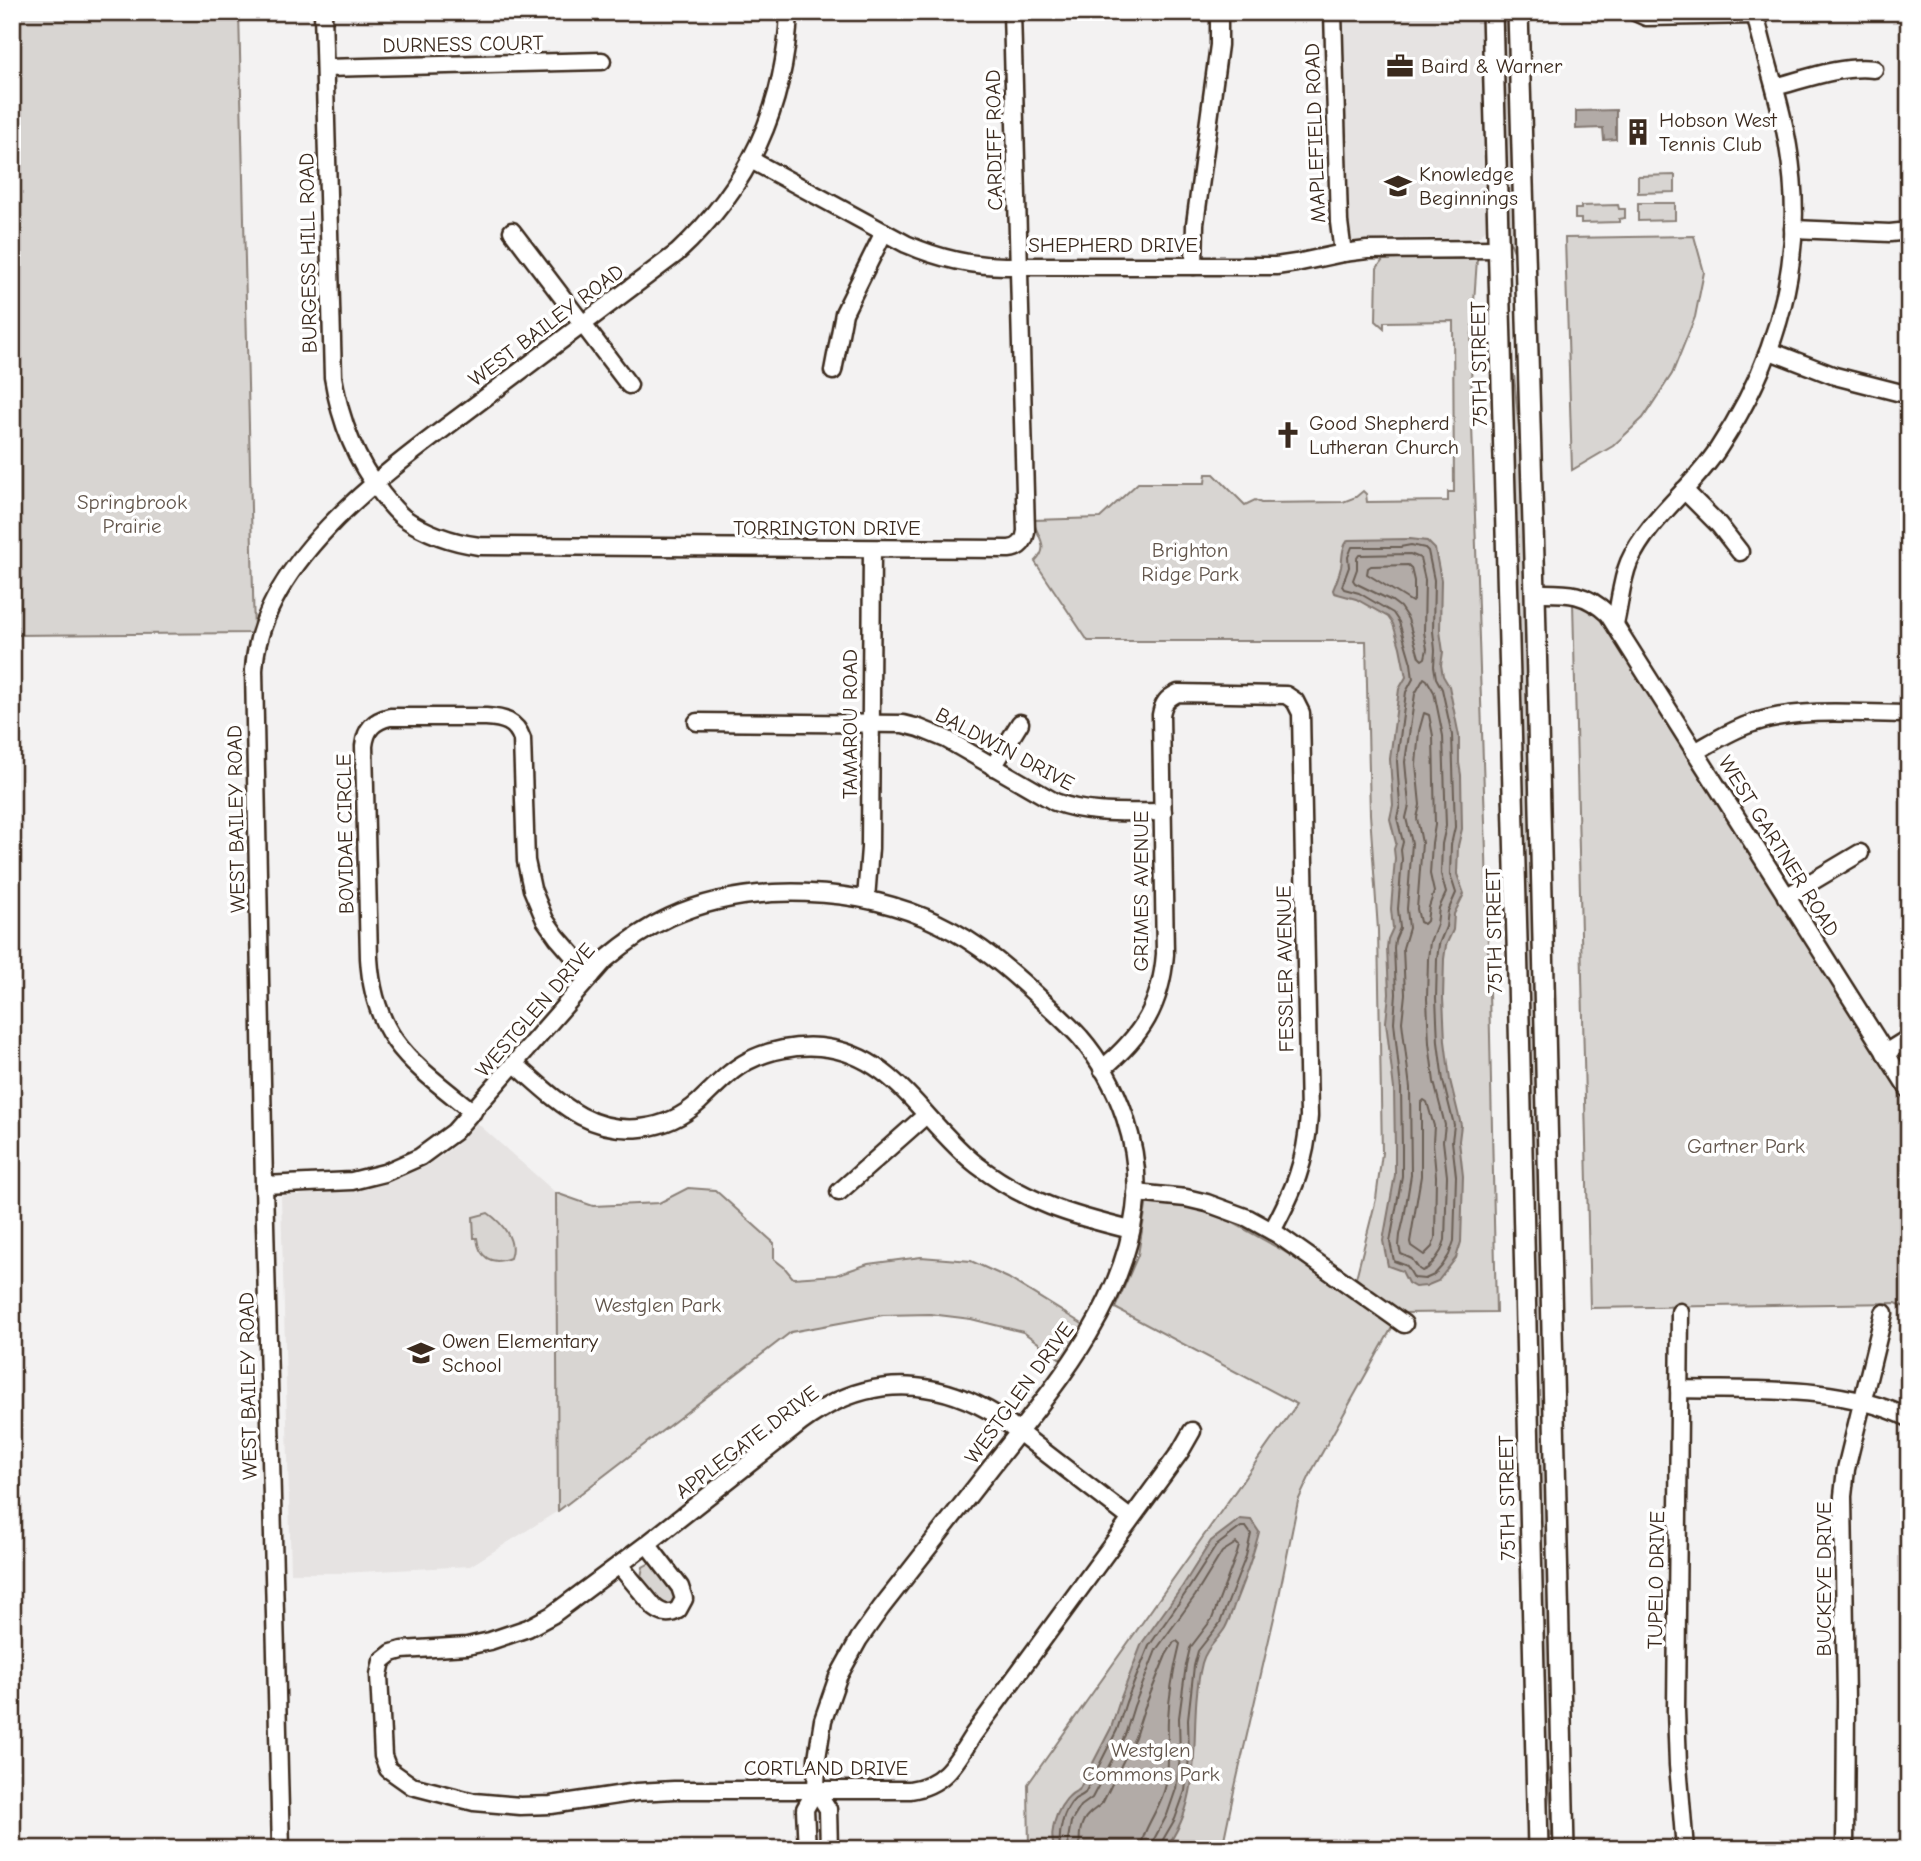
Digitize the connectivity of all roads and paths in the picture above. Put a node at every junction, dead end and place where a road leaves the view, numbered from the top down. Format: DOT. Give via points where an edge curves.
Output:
graph roads {
  1 [pos="323,12"];
  2 [pos="789,12"];
  3 [pos="1012,12"];
  4 [pos="1219,12"];
  5 [pos="1333,12"];
  6 [pos="1492,12"];
  7 [pos="1518,12"];
  8 [pos="1635,12"];
  9 [pos="1756,14"];
  10 [pos="602,61"];
  11 [pos="325,68"];
  12 [pos="1874,69"];
  13 [pos="1775,86"];
  14 [pos="751,160"];
  15 [pos="1793,229"];
  16 [pos="512,231"];
  17 [pos="1909,231"];
  18 [pos="884,232"];
  19 [pos="1499,249"];
  20 [pos="1343,253"];
  21 [pos="1018,266"];
  22 [pos="1194,266"];
  23 [pos="1526,282"];
  24 [pos="582,325"];
  25 [pos="1770,351"];
  26 [pos="834,371"];
  27 [pos="629,385"];
  28 [pos="1909,395"];
  29 [pos="374,484"];
  30 [pos="1684,490"];
  31 [pos="872,549"];
  32 [pos="1740,552"];
  33 [pos="1535,593"];
  34 [pos="1615,624"];
  35 [pos="1295,701"];
  36 [pos="1909,714"];
  37 [pos="697,722"];
  38 [pos="871,723"];
  39 [pos="1020,723"];
  40 [pos="1695,752"];
  41 [pos="993,767"];
  42 [pos="1163,812"];
  43 [pos="1860,853"];
  44 [pos="1786,897"];
  45 [pos="866,899"];
  46 [pos="591,975"];
  47 [pos="1909,1038"];
  48 [pos="1885,1053"];
  49 [pos="515,1064"];
  50 [pos="1102,1069"];
  51 [pos="1909,1090"];
  52 [pos="473,1112"];
  53 [pos="926,1115"];
  54 [pos="264,1185"];
  55 [pos="839,1192"];
  56 [pos="1136,1192"];
  57 [pos="1131,1230"];
  58 [pos="1272,1231"];
  59 [pos="1680,1312"];
  60 [pos="1884,1313"];
  61 [pos="1404,1324"];
  62 [pos="1679,1389"];
  63 [pos="1862,1401"];
  64 [pos="1909,1418"];
  65 [pos="1192,1431"];
  66 [pos="1019,1432"];
  67 [pos="1130,1519"];
  68 [pos="647,1544"];
  69 [pos="619,1565"];
  70 [pos="393,1774"];
  71 [pos="816,1790"];
  72 [pos="281,1849"];
  73 [pos="807,1849"];
  74 [pos="829,1849"];
  75 [pos="1538,1849"];
  76 [pos="1564,1849"];
  77 [pos="1685,1849"];
  78 [pos="1845,1849"];
  1 -- 11 [label="street, BURGESS HILL ROAD"];
  2 -- 14 [label="street, WEST BAILEY ROAD" via="780,86"];
  3 -- 21 [label="street, CARDIFF ROAD"];
  4 -- 22 [label="street"];
  5 -- 20 [label="street, MAPLEFIELD ROAD"];
  6 -- 19 [label="main road, 75TH STREET"];
  7 -- 23 [label="main road"];
  8 -- 9 [label="street" via="1646,17"];
  9 -- 13 [label="street"];
  10 -- 11 [label="street, DURNESS COURT"];
  11 -- 29 [label="street, BURGESS HILL ROAD" via="332,377 349,437"];
  12 -- 13 [label="street" via="1844,69"];
  13 -- 15 [label="street" via="1789,149"];
  14 -- 18 [label="street, SHEPHERD DRIVE"];
  14 -- 24 [label="street, WEST BAILEY ROAD" via="719,210 697,234"];
  15 -- 17 [label="street"];
  15 -- 25 [label="street" via="1786,292"];
  16 -- 24 [label="street"];
  18 -- 21 [label="street, SHEPHERD DRIVE" via="955,261"];
  18 -- 26 [label="street" via="844,313"];
  19 -- 20 [label="street, SHEPHERD DRIVE"];
  19 -- 23 [label="main road" via="1507,252"];
  19 -- 75 [label="main road, 75TH STREET"];
  20 -- 22 [label="street, SHEPHERD DRIVE" via="1276,266"];
  21 -- 22 [label="street, SHEPHERD DRIVE"];
  21 -- 31 [label="street, TORRINGTON DRIVE" via="1024,539 1009,550"];
  23 -- 33 [label="main road"];
  24 -- 27 [label="street"];
  24 -- 29 [label="street, WEST BAILEY ROAD"];
  25 -- 28 [label="street" via="1835,376"];
  25 -- 30 [label="street" via="1750,397 1717,451"];
  29 -- 31 [label="street, TORRINGTON DRIVE" via="396,510 425,531 479,546"];
  29 -- 54 [label="street, WEST BAILEY ROAD" via="328,526 295,568 270,611 254,656"];
  30 -- 32 [label="street"];
  30 -- 34 [label="street" via="1633,555"];
  31 -- 38 [label="street, TAMAROU ROAD"];
  33 -- 34 [label="street, WEST GARTNER ROAD" via="1585,597"];
  33 -- 76 [label="main road"];
  34 -- 40 [label="street, WEST GARTNER ROAD"];
  35 -- 42 [label="street, GRIMES AVENUE" via="1279,694 1185,693 1170,697 1161,715"];
  35 -- 58 [label="street, FESSLER AVENUE" via="1301,713 1309,1116 1301,1170"];
  36 -- 40 [label="street" via="1785,715 1753,723"];
  37 -- 38 [label="street, BALDWIN DRIVE"];
  38 -- 41 [label="street, BALDWIN DRIVE" via="919,728"];
  38 -- 45 [label="street, TAMAROU ROAD"];
  39 -- 41 [label="street"];
  40 -- 44 [label="street, WEST GARTNER ROAD"];
  41 -- 42 [label="street, BALDWIN DRIVE" via="1069,807 1097,812"];
  42 -- 50 [label="street, GRIMES AVENUE" via="1165,954 1161,986 1132,1042"];
  43 -- 44 [label="street"];
  44 -- 48 [label="street, WEST GARTNER ROAD"];
  45 -- 46 [label="street, WESTGLEN DRIVE" via="779,894 695,907 626,943"];
  45 -- 50 [label="street, WESTGLEN DRIVE" via="940,924 994,957 1073,1030"];
  46 -- 49 [label="street, WESTGLEN DRIVE"];
  46 -- 52 [label="street, BOVIDAE CIRCLE" via="545,920 531,889 522,740 516,727 501,718 486,717 390,717 372,724 364,746 372,987 384,1024 401,1049"];
  47 -- 48 [label="street"];
  48 -- 51 [label="street, WEST GARTNER ROAD"];
  49 -- 52 [label="street, WESTGLEN DRIVE"];
  49 -- 53 [label="street" via="579,1115 595,1123 635,1129 676,1118 749,1060 787,1048 821,1047 872,1064"];
  50 -- 56 [label="street, WESTGLEN DRIVE" via="1126,1123"];
  52 -- 54 [label="street, WESTGLEN DRIVE" via="443,1142 384,1173 341,1183"];
  53 -- 55 [label="street"];
  53 -- 57 [label="street" via="976,1164 1024,1195 1066,1213"];
  54 -- 72 [label="street, WEST BAILEY ROAD"];
  56 -- 57 [label="street, WESTGLEN DRIVE"];
  56 -- 58 [label="street" via="1207,1203"];
  57 -- 66 [label="street, WESTGLEN DRIVE" via="1120,1272 1094,1326"];
  58 -- 61 [label="street"];
  59 -- 62 [label="street, TUPELO DRIVE"];
  60 -- 63 [label="street, BUCKEYE DRIVE"];
  62 -- 63 [label="street" via="1786,1391"];
  62 -- 77 [label="street, TUPELO DRIVE" via="1676,1710"];
  63 -- 64 [label="street"];
  63 -- 78 [label="street, BUCKEYE DRIVE" via="1843,1496"];
  65 -- 67 [label="street, CORTLAND DRIVE"];
  66 -- 67 [label="street, APPLEGATE DRIVE"];
  66 -- 68 [label="street, APPLEGATE DRIVE" via="980,1405 944,1391 895,1387 854,1395 793,1429"];
  66 -- 71 [label="street, WESTGLEN DRIVE" via="859,1639 838,1677 823,1720"];
  67 -- 71 [label="street, CORTLAND DRIVE" via="940,1779 910,1790"];
  68 -- 69 [label="street, APPLEGATE DRIVE"];
  68 -- 69 [label="street" via="680,1587 684,1599 678,1610 660,1613"];
  69 -- 70 [label="street, APPLEGATE DRIVE" via="564,1607 527,1628 467,1646 402,1650 386,1656 380,1667 382,1750"];
  70 -- 71 [label="street, CORTLAND DRIVE" via="412,1786 442,1795 520,1806 674,1790"];
  71 -- 73 [label="street, WESTGLEN DRIVE" via="805,1809"];
  71 -- 74 [label="street, WESTGLEN DRIVE" via="828,1810"];
}
